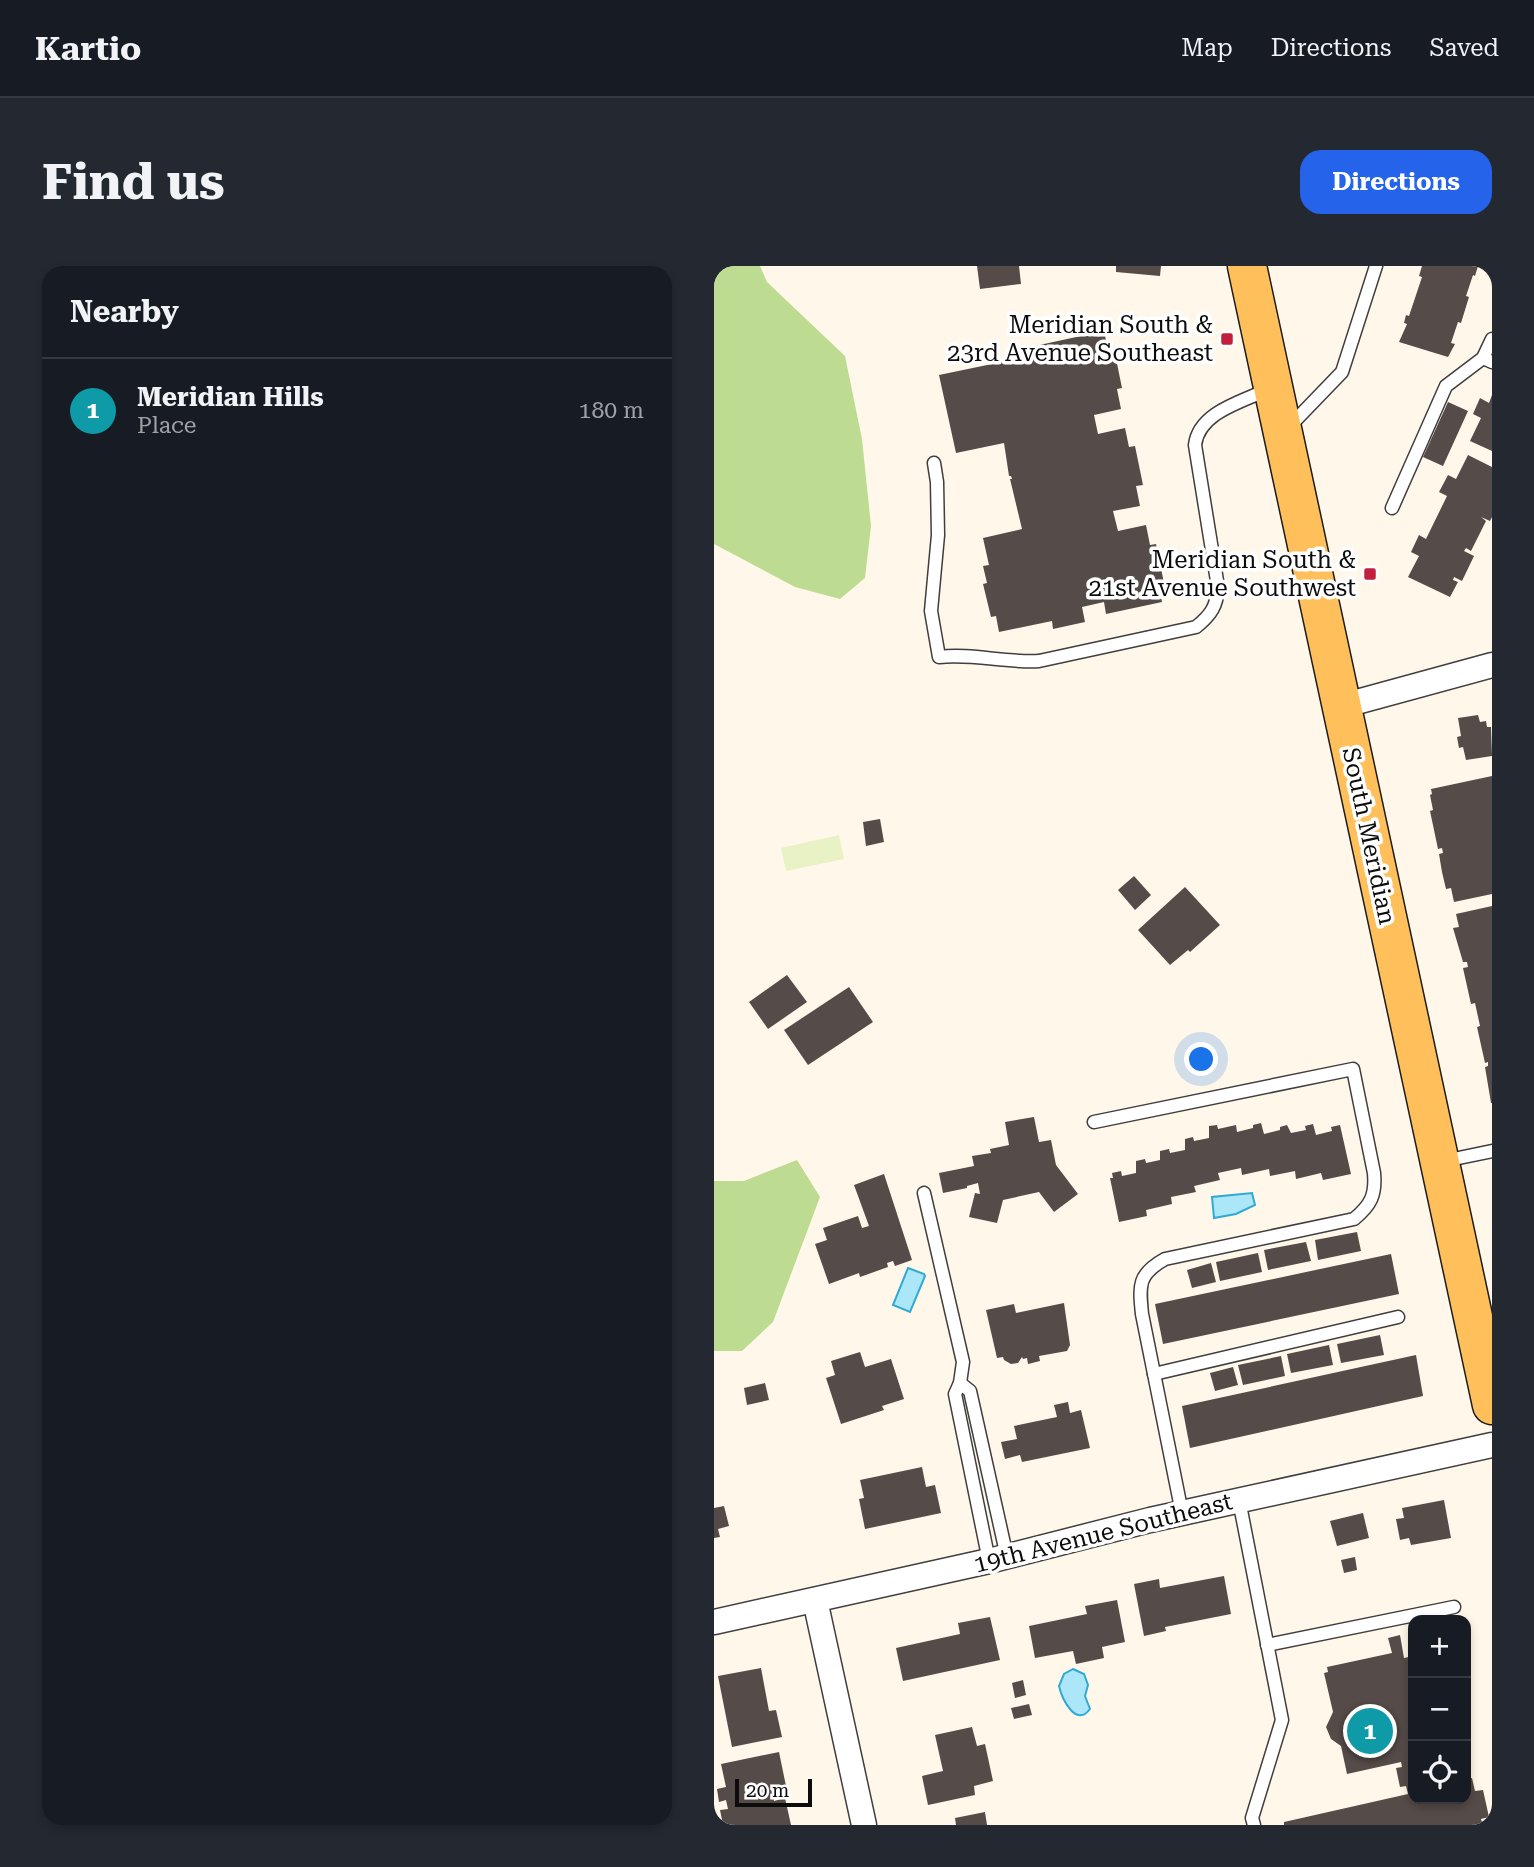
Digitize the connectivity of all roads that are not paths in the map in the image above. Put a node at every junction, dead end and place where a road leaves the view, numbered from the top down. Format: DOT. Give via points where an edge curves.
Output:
graph roads {
  1 [pos="1247,266"];
  2 [pos="1376,266"];
  3 [pos="1492,339"];
  4 [pos="1488,360"];
  5 [pos="1273,387"];
  6 [pos="1283,433"];
  7 [pos="934,463"];
  8 [pos="1392,508"];
  9 [pos="1492,665"];
  10 [pos="1342,706"];
  11 [pos="1094,1122"];
  12 [pos="1492,1150"];
  13 [pos="1440,1162"];
  14 [pos="924,1193"];
  15 [pos="1398,1317"];
  16 [pos="1485,1337"];
  17 [pos="1154,1374"];
  18 [pos="960,1383"];
  19 [pos="1492,1405"];
  20 [pos="1492,1445"];
  21 [pos="1239,1500"];
  22 [pos="1182,1513"];
  23 [pos="998,1559"];
  24 [pos="815,1600"];
  25 [pos="1454,1607"];
  26 [pos="714,1622"];
  27 [pos="1266,1645"];
  28 [pos="864,1825"];
  29 [pos="1254,1825"];
  1 -- 5 [label="main road, South Meridian"];
  2 -- 6 [label="lane" via="1342,372"];
  3 -- 4 [label="lane"];
  4 -- 8 [label="lane" via="1446,386"];
  5 -- 6 [label="main road, South Meridian"];
  5 -- 7 [label="lane" via="1207,419 1196,432 1217,603 1196,627 1183,630 1039,661 939,657 931,611 938,535"];
  6 -- 10 [label="main road, South Meridian"];
  9 -- 10 [label="street"];
  10 -- 13 [label="main road, South Meridian"];
  11 -- 17 [label="lane" via="1353,1069 1374,1173 1372,1200 1354,1219 1181,1254 1150,1268 1143,1277 1140,1296"];
  12 -- 13 [label="lane"];
  13 -- 16 [label="main road, South Meridian"];
  14 -- 18 [label="lane" via="963,1362"];
  15 -- 17 [label="lane"];
  16 -- 19 [label="main road, South Meridian"];
  17 -- 22 [label="lane"];
  18 -- 23 [label="lane" via="955,1394"];
  18 -- 23 [label="lane" via="970,1391"];
  20 -- 21 [label="street, 19th Avenue Southeast"];
  21 -- 22 [label="street, 19th Avenue Southeast"];
  21 -- 27 [label="lane"];
  22 -- 23 [label="street, 19th Avenue Southeast"];
  23 -- 24 [label="street, 19th Avenue Southeast"];
  24 -- 26 [label="street, 19th Avenue Southeast"];
  24 -- 28 [label="street"];
  25 -- 27 [label="lane"];
  27 -- 29 [label="lane" via="1282,1720 1252,1818"];
}
